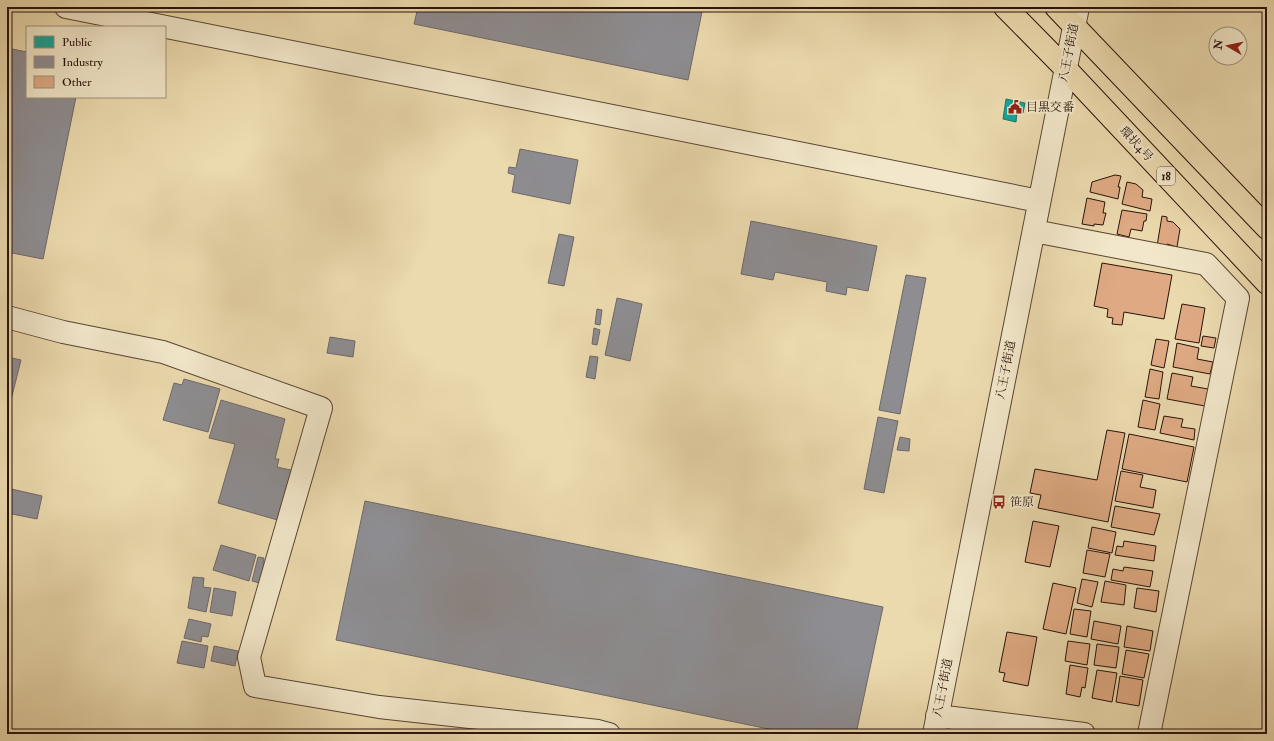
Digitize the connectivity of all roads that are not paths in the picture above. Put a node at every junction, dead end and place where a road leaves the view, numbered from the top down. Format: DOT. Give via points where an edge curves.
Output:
graph roads {
  1 [pos="66,7"];
  2 [pos="1005,7"];
  3 [pos="1056,7"];
  4 [pos="1076,16"];
  5 [pos="161,26"];
  6 [pos="166,27"];
  7 [pos="1066,70"];
  8 [pos="1040,201"];
  9 [pos="1267,228"];
  10 [pos="1034,231"];
  11 [pos="1267,283"];
  12 [pos="7,317"];
  13 [pos="936,725"];
  14 [pos="609,734"];
  15 [pos="1084,734"];
  16 [pos="1149,734"];
  1 -- 5 [label="street"];
  2 -- 7 [label="main road, 環状4号 / 18"];
  3 -- 4 [label="main road"];
  4 -- 7 [label="street, 八王子街道"];
  4 -- 9 [label="main road"];
  6 -- 8 [label="street"];
  7 -- 8 [label="street, 八王子街道"];
  7 -- 11 [label="main road, 環状4号 / 18"];
  8 -- 10 [label="street, 八王子街道"];
  10 -- 13 [label="street, 八王子街道"];
  10 -- 16 [label="street" via="1206,264 1238,298"];
  12 -- 14 [label="street" via="63,332 164,352 321,408 249,657 255,686 379,707"];
  13 -- 15 [label="street"];
}
